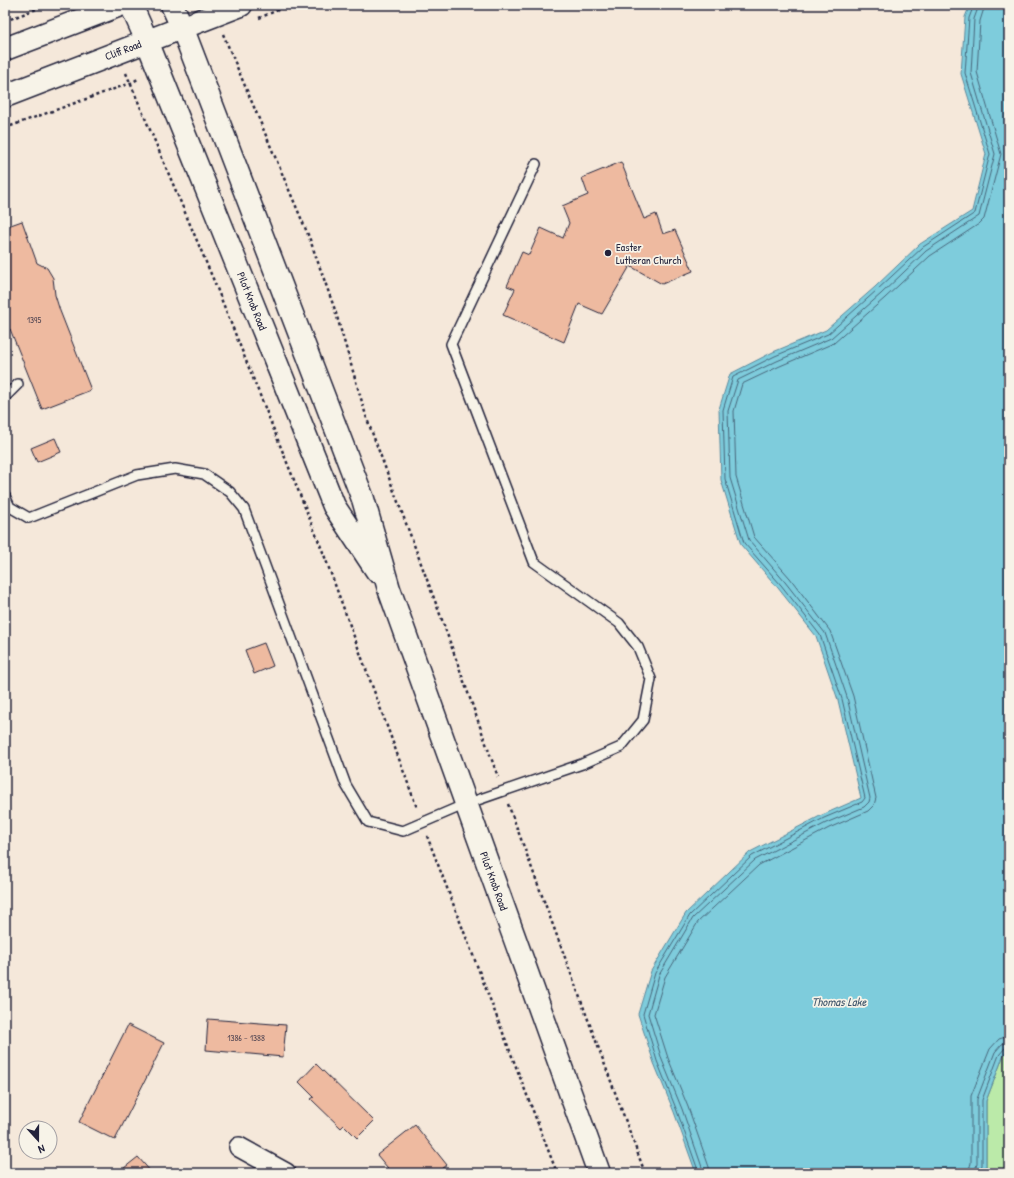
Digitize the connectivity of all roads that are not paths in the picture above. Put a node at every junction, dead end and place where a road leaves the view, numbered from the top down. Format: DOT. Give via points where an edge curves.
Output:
graph roads {
  1 [pos="120,5"];
  2 [pos="131,5"];
  3 [pos="172,5"];
  4 [pos="241,5"];
  5 [pos="182,27"];
  6 [pos="147,41"];
  7 [pos="5,49"];
  8 [pos="5,96"];
  9 [pos="536,164"];
  10 [pos="18,384"];
  11 [pos="5,397"];
  12 [pos="5,496"];
  13 [pos="389,589"];
  14 [pos="466,804"];
  15 [pos="239,1147"];
  16 [pos="286,1173"];
  17 [pos="599,1173"];
  1 -- 7 [label="main road"];
  2 -- 6 [label="main road, Pilot Knob Road"];
  3 -- 5 [label="main road, Pilot Knob Road"];
  4 -- 5 [label="main road, Cliff Road"];
  5 -- 6 [label="main road, Cliff Road"];
  5 -- 13 [label="main road, Pilot Knob Road" via="363,498"];
  6 -- 8 [label="main road, Cliff Road"];
  6 -- 13 [label="main road, Pilot Knob Road" via="334,506"];
  9 -- 14 [label="lane" via="451,344 534,562 619,624 638,647 651,679 642,720 620,748 582,764"];
  10 -- 11 [label="lane"];
  12 -- 14 [label="lane" via="10,507 29,518 137,475 175,469 204,474 230,492 244,509 346,785 368,822 403,831"];
  13 -- 14 [label="main road, Pilot Knob Road"];
  14 -- 17 [label="main road, Pilot Knob Road"];
  15 -- 16 [label="street"];
}
